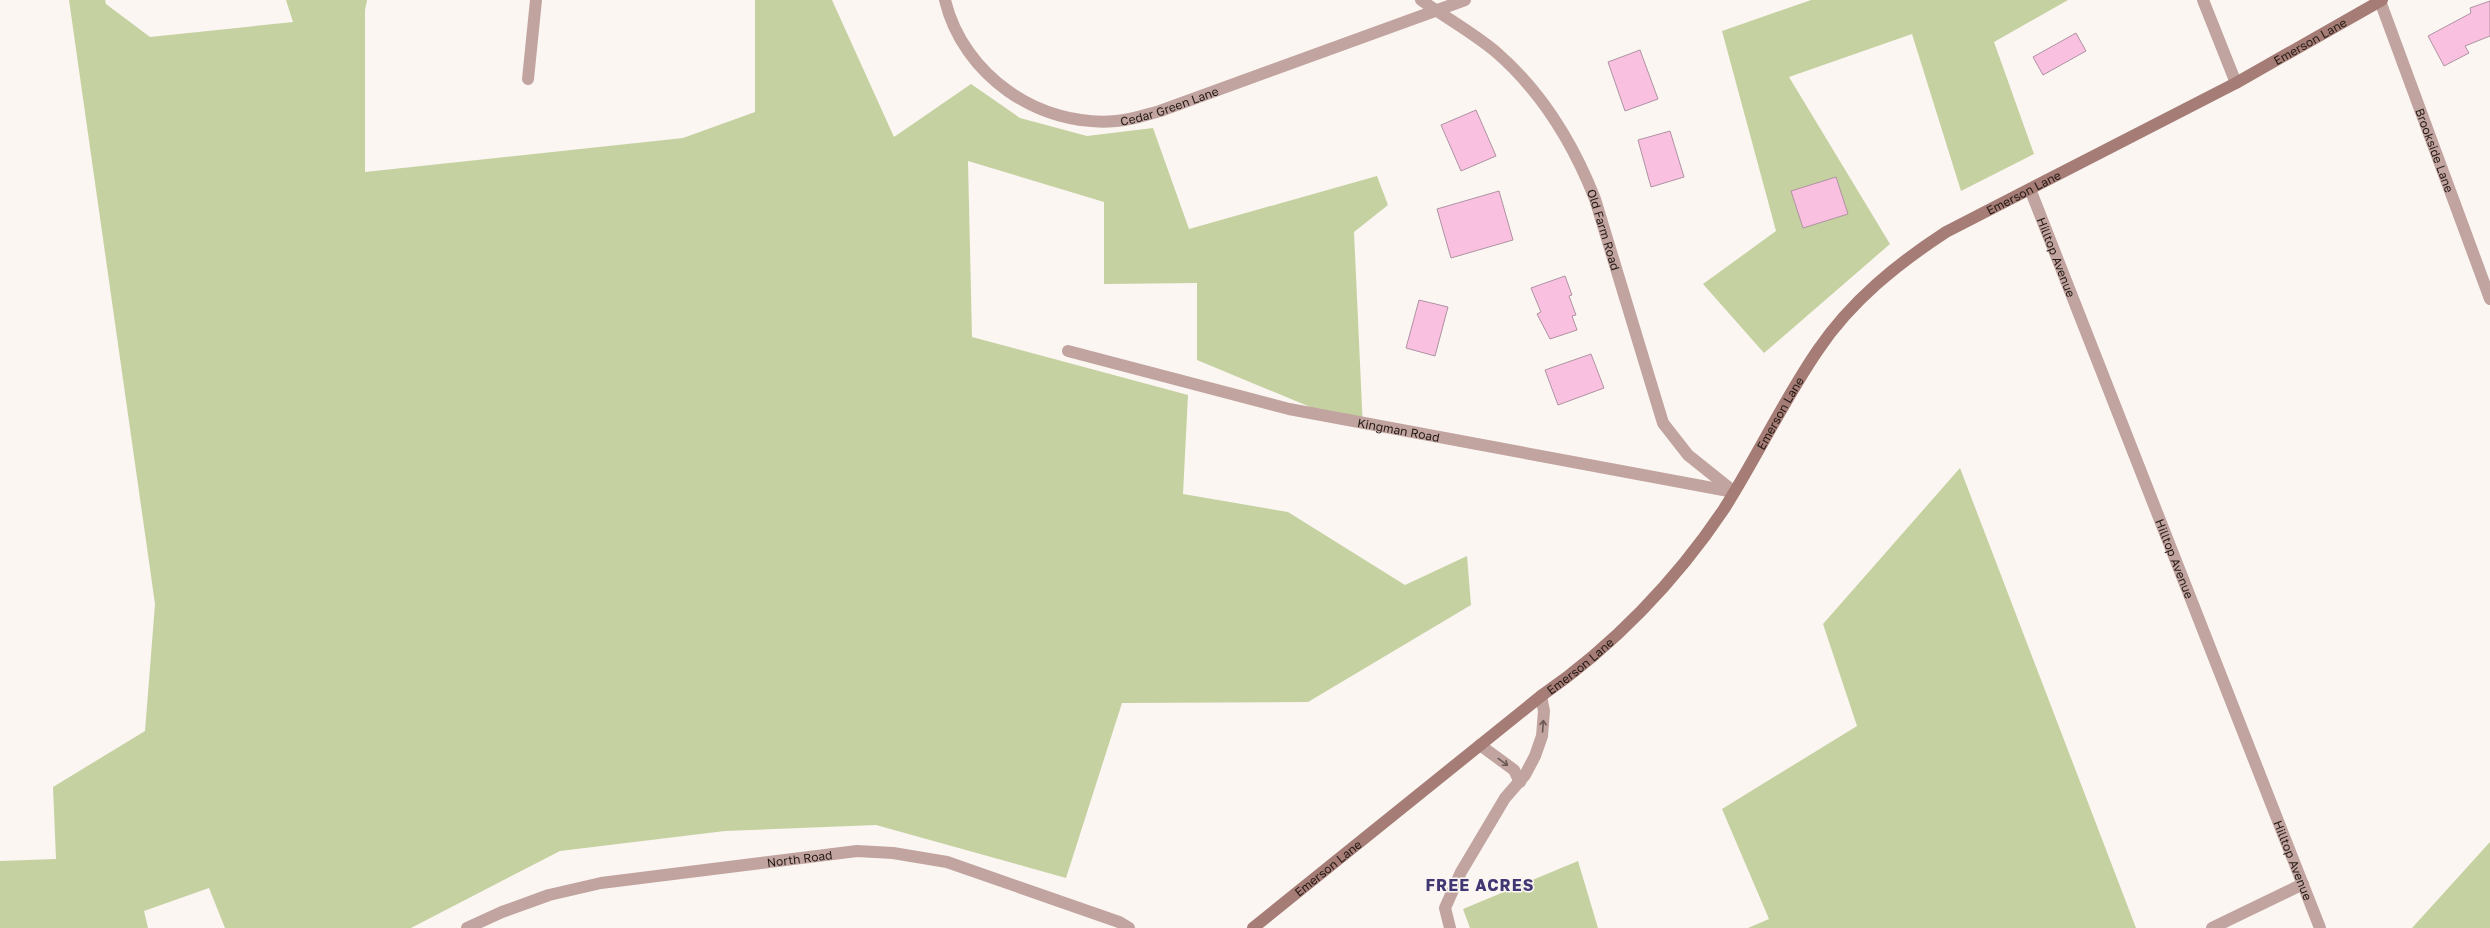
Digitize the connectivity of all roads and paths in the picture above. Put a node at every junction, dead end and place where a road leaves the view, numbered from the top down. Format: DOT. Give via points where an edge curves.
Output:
graph roads {
  1 [pos="536,0"];
  2 [pos="945,0"];
  3 [pos="1421,0"];
  4 [pos="1465,0"];
  5 [pos="2203,0"];
  6 [pos="2381,0"];
  7 [pos="1436,11"];
  8 [pos="528,79"];
  9 [pos="2236,83"];
  10 [pos="2030,189"];
  11 [pos="2490,299"];
  12 [pos="1068,351"];
  13 [pos="1734,492"];
  14 [pos="1540,696"];
  15 [pos="1480,745"];
  16 [pos="1520,782"];
  17 [pos="2303,884"];
  18 [pos="467,928"];
  19 [pos="1129,928"];
  20 [pos="1254,928"];
  21 [pos="1450,928"];
  22 [pos="2212,928"];
  23 [pos="2320,928"];
  1 -- 8 [label="street"];
  2 -- 7 [label="street, Cedar Green Lane" via="952,22 968,51 1003,88 1048,112 1075,119 1098,121 1132,119 1160,111"];
  3 -- 7 [label="street, Old Farm Road"];
  4 -- 7 [label="street, Cedar Green Lane"];
  5 -- 9 [label="street"];
  6 -- 9 [label="street, Emerson Lane"];
  6 -- 11 [label="street, Brookside Lane"];
  7 -- 13 [label="street, Old Farm Road" via="1468,30 1496,52 1545,105 1565,135 1582,166 1595,199 1663,423 1688,455"];
  9 -- 10 [label="street, Emerson Lane"];
  10 -- 13 [label="street, Emerson Lane" via="1946,232 1876,283 1846,314 1819,348"];
  10 -- 17 [label="street, Hilltop Avenue"];
  12 -- 13 [label="street, Kingman Road" via="1289,409"];
  13 -- 14 [label="street, Emerson Lane" via="1675,574 1619,632 1570,676"];
  14 -- 15 [label="street, Emerson Lane"];
  16 -- 14 [label="street, one-way" via="1535,756 1542,736 1544,711"];
  15 -- 16 [label="street, one-way" via="1514,770"];
  15 -- 20 [label="street, Emerson Lane"];
  16 -- 21 [label="street" via="1505,798 1461,872 1445,908"];
  17 -- 22 [label="street"];
  17 -- 23 [label="street, Hilltop Avenue"];
  18 -- 19 [label="street, North Road" via="549,895 601,883 857,851 893,853 947,862 1119,922"];
}
